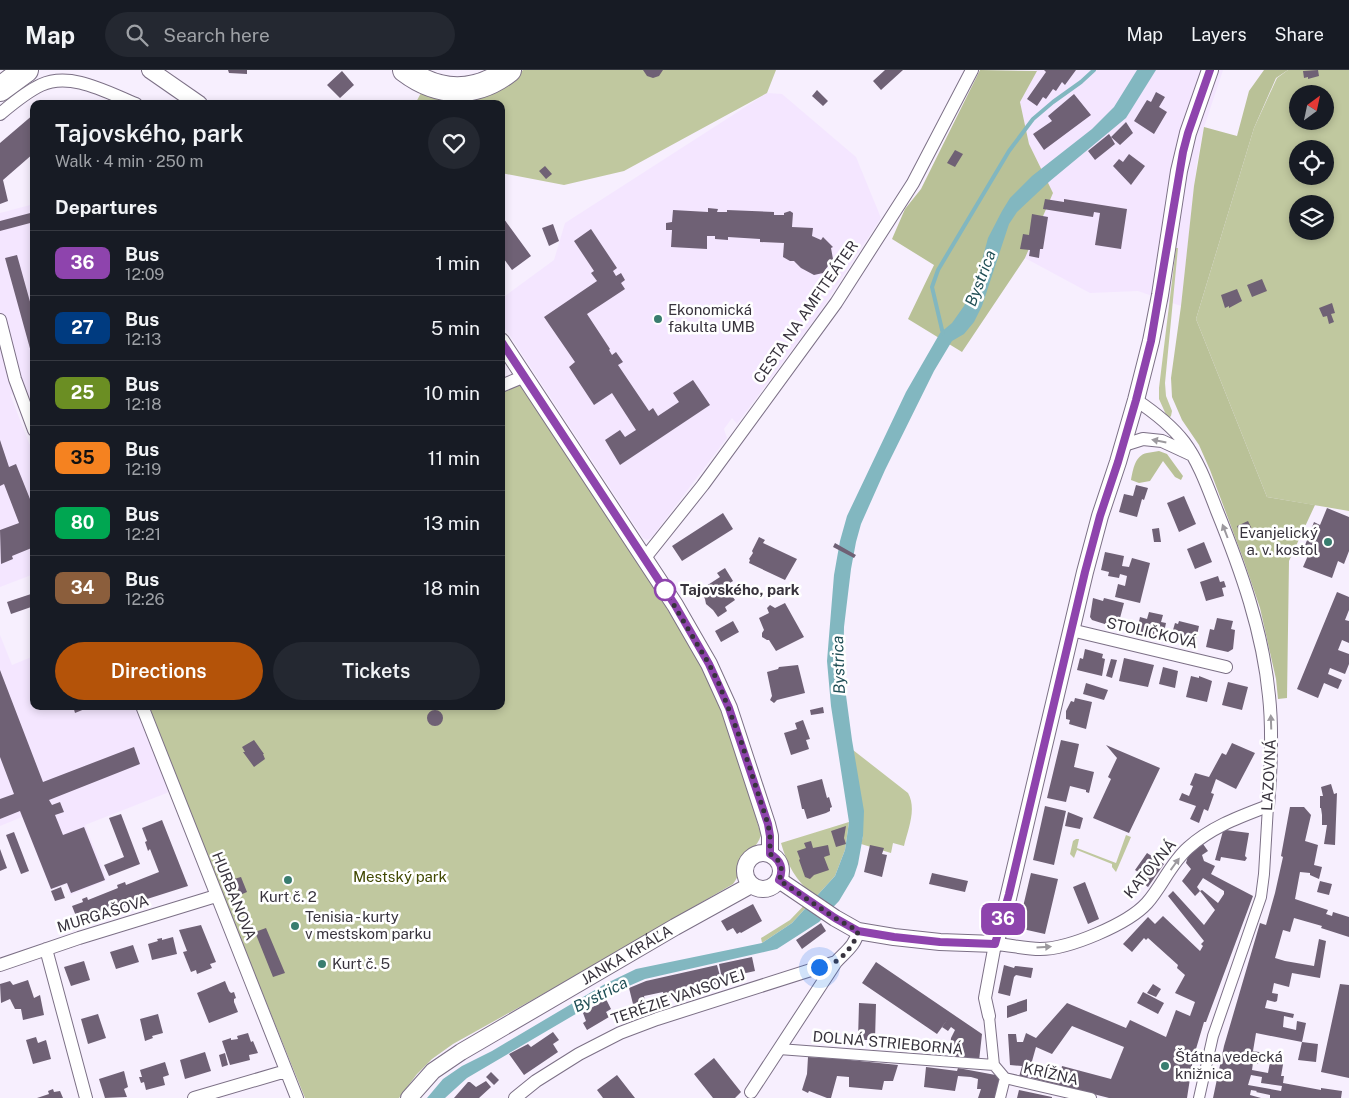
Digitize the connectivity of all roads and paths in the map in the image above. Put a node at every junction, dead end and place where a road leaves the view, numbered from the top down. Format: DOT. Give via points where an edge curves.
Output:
graph roads {
  1 [pos="26,70"];
  2 [pos="150,70"];
  3 [pos="405,70"];
  4 [pos="509,70"];
  5 [pos="972,70"];
  6 [pos="1210,70"];
  7 [pos="0,89"];
  8 [pos="126,100"];
  9 [pos="192,100"];
  10 [pos="0,114"];
  11 [pos="0,320"];
  12 [pos="505,347"];
  13 [pos="525,376"];
  14 [pos="505,384"];
  15 [pos="1136,400"];
  16 [pos="29,406"];
  17 [pos="1124,445"];
  18 [pos="1192,456"];
  19 [pos="644,559"];
  20 [pos="1071,630"];
  21 [pos="1226,668"];
  22 [pos="144,710"];
  23 [pos="1268,806"];
  24 [pos="770,854"];
  25 [pos="779,880"];
  26 [pos="751,885"];
  27 [pos="216,896"];
  28 [pos="858,931"];
  29 [pos="995,944"];
  30 [pos="46,949"];
  31 [pos="836,962"];
  32 [pos="0,965"];
  33 [pos="989,1016"];
  34 [pos="779,1049"];
  35 [pos="994,1065"];
  36 [pos="286,1071"];
  37 [pos="1005,1078"];
  38 [pos="751,1092"];
  39 [pos="86,1098"];
  40 [pos="194,1098"];
  41 [pos="297,1098"];
  42 [pos="409,1098"];
  43 [pos="515,1098"];
  44 [pos="1000,1098"];
  45 [pos="1091,1098"];
  46 [pos="1199,1098"];
  1 -- 7 [label="highway"];
  2 -- 9 [label="street"];
  3 -- 4 [label="highway" via="427,84 457,89 484,85"];
  5 -- 19 [label="street, CESTA NA AMFITEÁTER" via="913,184 836,303 703,485"];
  6 -- 15 [label="street" via="1188,133 1151,341"];
  8 -- 10 [label="street" via="82,83 61,80 41,85"];
  11 -- 16 [label="street" via="15,379"];
  12 -- 13 [label="street"];
  13 -- 14 [label="street"];
  13 -- 19 [label="street"];
  15 -- 17 [label="street"];
  15 -- 18 [label="street, LAZOVNÁ" via="1168,424"];
  18 -- 17 [label="street, one-way" via="1162,441 1143,439"];
  17 -- 20 [label="street" via="1100,516"];
  23 -- 18 [label="street, LAZOVNÁ, one-way" via="1271,722 1260,642 1232,549"];
  19 -- 24 [label="street" via="691,632 719,684 768,824"];
  20 -- 21 [label="street, STOLIČKOVÁ"];
  20 -- 29 [label="street"];
  22 -- 27 [label="street, HURBANOVA"];
  29 -- 23 [label="street, KATOVNÁ, one-way" via="1041,949 1064,945 1116,924 1148,902 1188,848 1224,823"];
  23 -- 46 [label="street, LAZOVNÁ" via="1261,897 1213,1036"];
  24 -- 25 [label="street" via="781,865"];
  24 -- 26 [label="street" via="759,852 746,863 745,875"];
  25 -- 26 [label="street" via="766,889"];
  25 -- 28 [label="street"];
  26 -- 42 [label="street, JANKA KRÁĽA" via="462,1052 433,1071"];
  27 -- 30 [label="street, MURGAŠOVA"];
  27 -- 36 [label="street, HURBANOVA"];
  28 -- 29 [label="street" via="940,942"];
  28 -- 31 [label="street, TERÉZIE VANSOVEJ" via="853,944"];
  29 -- 33 [label="street" via="985,998"];
  30 -- 32 [label="street, MURGAŠOVA"];
  30 -- 39 [label="street"];
  31 -- 34 [label="street, TERÉZIE VANSOVEJ"];
  31 -- 43 [label="street, TERÉZIE VANSOVEJ" via="620,1033 579,1054"];
  33 -- 35 [label="street"];
  34 -- 35 [label="street, DOLNÁ STRIEBORNÁ"];
  34 -- 38 [label="street, TERÉZIE VANSOVEJ"];
  35 -- 37 [label="street"];
  36 -- 40 [label="street"];
  36 -- 41 [label="street, HURBANOVA"];
  37 -- 44 [label="street"];
  37 -- 45 [label="street, KRÍŽNA"];
}
